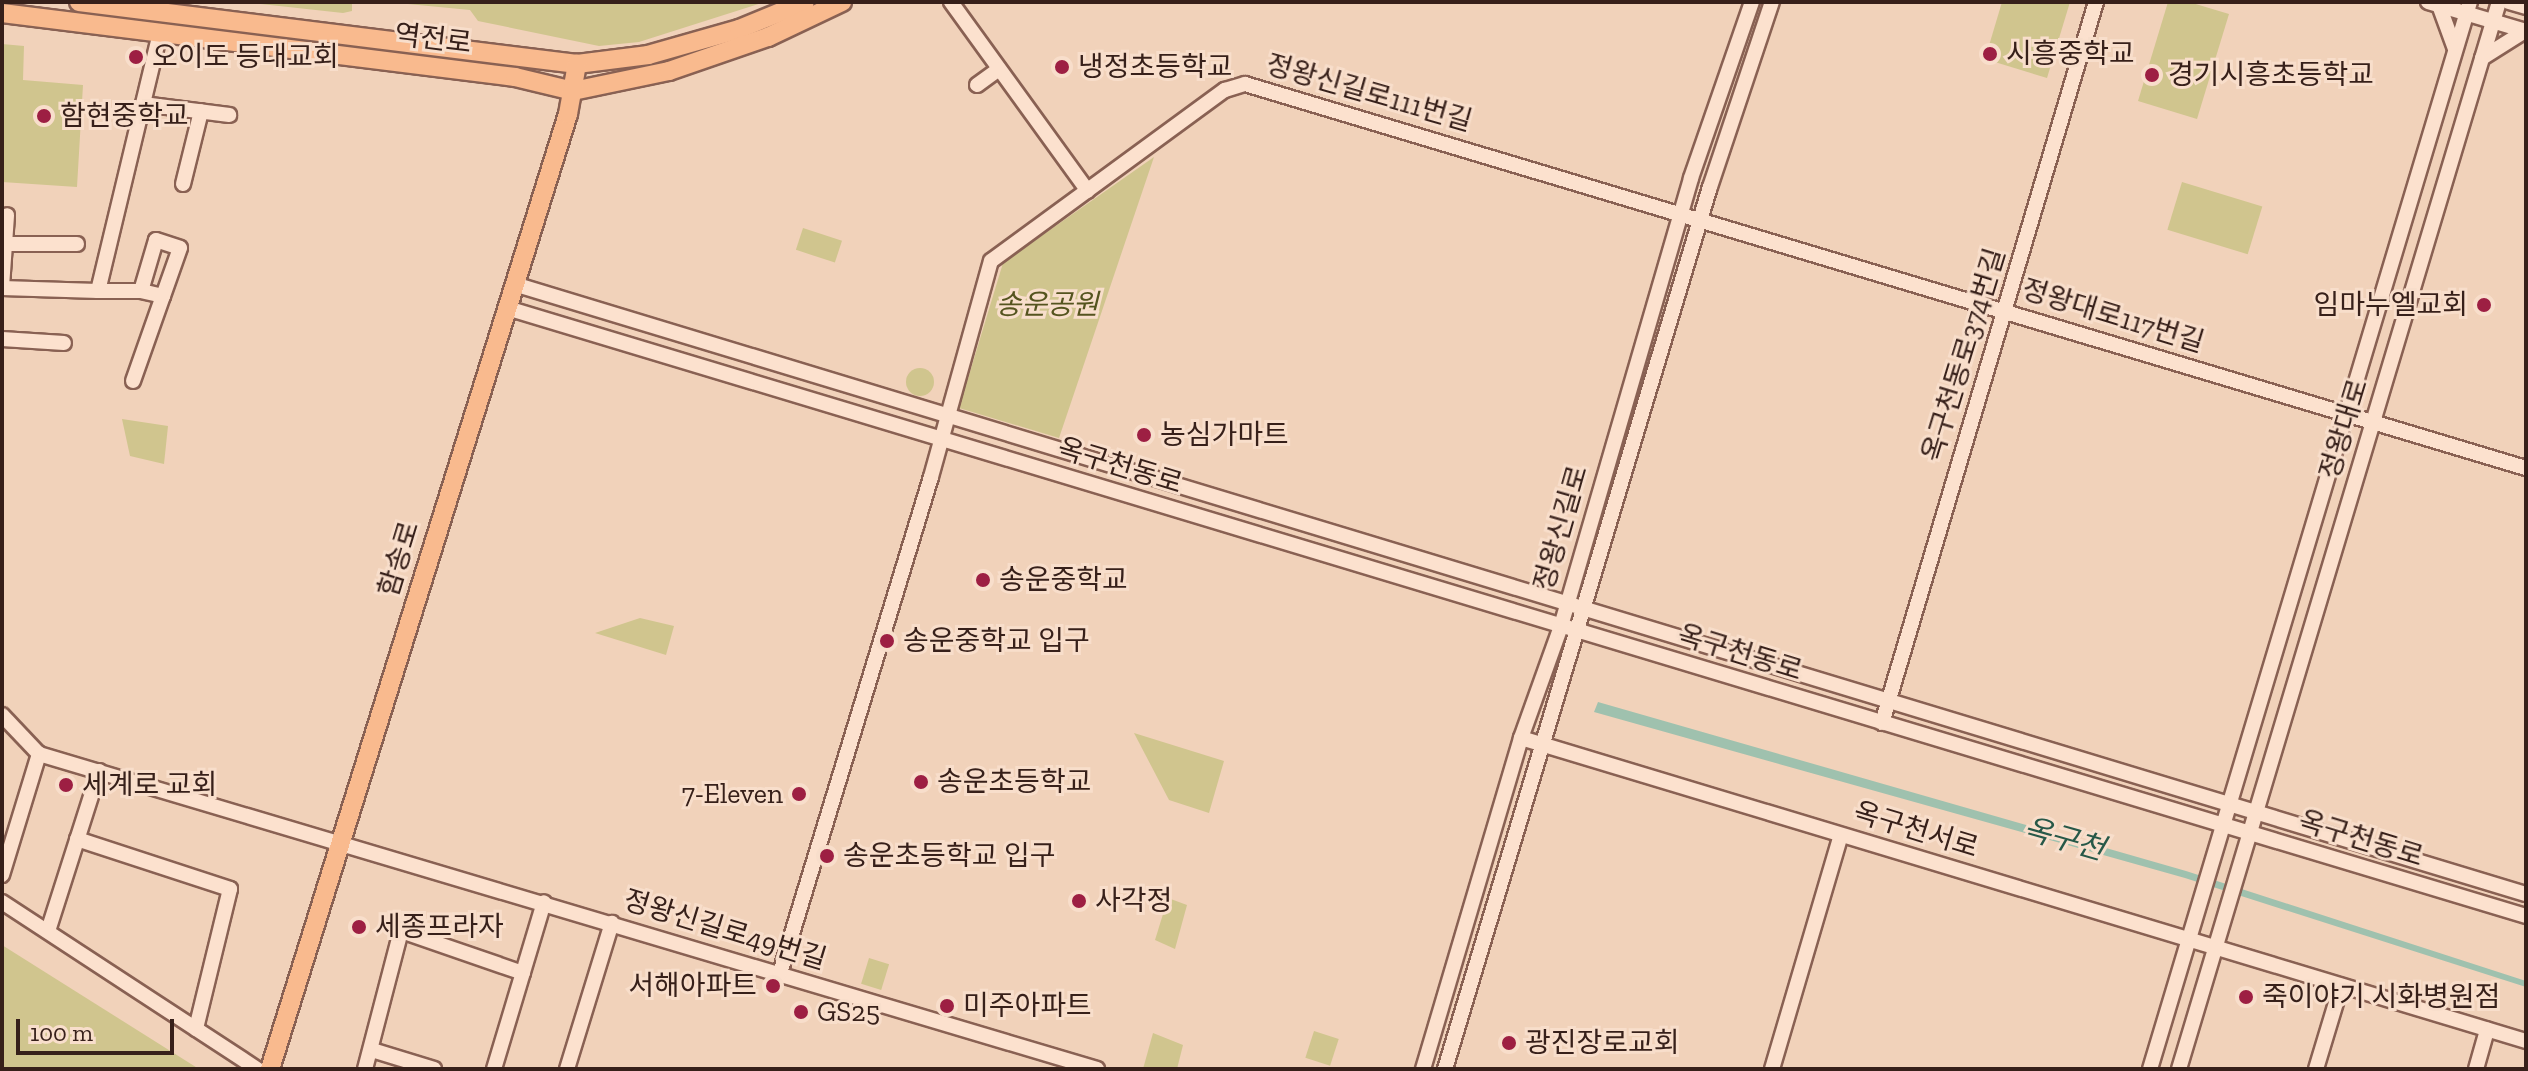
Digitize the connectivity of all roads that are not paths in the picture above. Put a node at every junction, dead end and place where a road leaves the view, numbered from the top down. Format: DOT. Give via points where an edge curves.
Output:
graph roads {
  1 [pos="79,2"];
  2 [pos="805,2"];
  3 [pos="842,2"];
  4 [pos="951,2"];
  5 [pos="1752,2"];
  6 [pos="1772,2"];
  7 [pos="2096,2"];
  8 [pos="2499,2"];
  9 [pos="2509,2"];
  10 [pos="2434,4"];
  11 [pos="2526,7"];
  12 [pos="2468,8"];
  13 [pos="2,13"];
  14 [pos="2493,22"];
  15 [pos="2526,31"];
  16 [pos="160,32"];
  17 [pos="2456,50"];
  18 [pos="2482,58"];
  19 [pos="577,64"];
  20 [pos="999,69"];
  21 [pos="977,85"];
  22 [pos="573,91"];
  23 [pos="143,104"];
  24 [pos="201,111"];
  25 [pos="229,115"];
  26 [pos="183,184"];
  27 [pos="1088,191"];
  28 [pos="7,215"];
  29 [pos="1680,216"];
  30 [pos="1701,220"];
  31 [pos="5,244"];
  32 [pos="77,244"];
  33 [pos="514,284"];
  34 [pos="2,287"];
  35 [pos="98,291"];
  36 [pos="141,291"];
  37 [pos="163,296"];
  38 [pos="507,308"];
  39 [pos="2005,311"];
  40 [pos="2,339"];
  41 [pos="64,343"];
  42 [pos="133,381"];
  43 [pos="2346,414"];
  44 [pos="946,415"];
  45 [pos="2373,422"];
  46 [pos="939,439"];
  47 [pos="2526,468"];
  48 [pos="1567,604"];
  49 [pos="1585,609"];
  50 [pos="1561,626"];
  51 [pos="1578,631"];
  52 [pos="1889,701"];
  53 [pos="2,715"];
  54 [pos="1882,723"];
  55 [pos="1521,738"];
  56 [pos="1543,744"];
  57 [pos="39,754"];
  58 [pos="99,771"];
  59 [pos="2229,804"];
  60 [pos="2256,812"];
  61 [pos="2222,825"];
  62 [pos="2250,833"];
  63 [pos="1841,835"];
  64 [pos="77,839"];
  65 [pos="338,840"];
  66 [pos="2,875"];
  67 [pos="2526,894"];
  68 [pos="2,902"];
  69 [pos="544,902"];
  70 [pos="2526,916"];
  71 [pos="612,923"];
  72 [pos="48,931"];
  73 [pos="2189,940"];
  74 [pos="2216,948"];
  75 [pos="523,973"];
  76 [pos="780,973"];
  77 [pos="2341,986"];
  78 [pos="196,1029"];
  79 [pos="2487,1030"];
  80 [pos="2526,1041"];
  81 [pos="372,1050"];
  82 [pos="257,1069"];
  83 [pos="270,1069"];
  84 [pos="365,1069"];
  85 [pos="434,1069"];
  86 [pos="494,1069"];
  87 [pos="567,1069"];
  88 [pos="1097,1069"];
  89 [pos="1423,1069"];
  90 [pos="1445,1069"];
  91 [pos="1772,1069"];
  92 [pos="2150,1069"];
  93 [pos="2179,1069"];
  94 [pos="2316,1069"];
  95 [pos="2476,1069"];
  1 -- 19 [label="main road, 역전로"];
  2 -- 19 [label="main road, 역전로" via="739,29 648,55"];
  3 -- 22 [label="main road, 역전로" via="768,37 669,71"];
  4 -- 20 [label="street"];
  5 -- 29 [label="street, 정왕신길로"];
  6 -- 30 [label="street, 정왕신길로"];
  7 -- 39 [label="street, 옥구천동로374번길"];
  8 -- 14 [label="street, 정왕대로"];
  9 -- 11 [label="street"];
  10 -- 12 [label="street"];
  10 -- 17 [label="street"];
  12 -- 14 [label="street"];
  12 -- 17 [label="street, 정왕대로"];
  13 -- 16 [label="main road, 역전로"];
  14 -- 15 [label="street"];
  14 -- 18 [label="street, 정왕대로"];
  15 -- 18 [label="street"];
  16 -- 22 [label="main road, 역전로" via="515,77"];
  16 -- 23 [label="street"];
  17 -- 43 [label="street, 정왕대로"];
  18 -- 45 [label="street, 정왕대로"];
  19 -- 22 [label="main road, 함송로"];
  20 -- 21 [label="street"];
  20 -- 27 [label="street"];
  22 -- 33 [label="main road, 함송로"];
  23 -- 24 [label="street"];
  23 -- 35 [label="street"];
  24 -- 25 [label="street"];
  24 -- 26 [label="street"];
  27 -- 29 [label="street, 정왕신길로111번길" via="1225,90 1245,84"];
  27 -- 44 [label="street, 정왕신길로111번길" via="991,261"];
  28 -- 31 [label="street"];
  29 -- 30 [label="street, 정왕신길로111번길"];
  29 -- 48 [label="street, 정왕신길로"];
  30 -- 39 [label="street, 정왕대로117번길"];
  30 -- 49 [label="street, 정왕신길로"];
  31 -- 32 [label="street"];
  31 -- 34 [label="street"];
  33 -- 38 [label="main road, 함송로"];
  33 -- 44 [label="street, 옥구천동로"];
  34 -- 35 [label="street"];
  35 -- 36 [label="street"];
  36 -- 37 [label="street"];
  36 -- 37 [label="street" via="156,240 180,248"];
  37 -- 42 [label="street"];
  38 -- 46 [label="street, 옥구천동로"];
  38 -- 65 [label="main road, 함송로"];
  39 -- 43 [label="street, 정왕대로117번길"];
  39 -- 52 [label="street, 옥구천동로374번길"];
  40 -- 41 [label="street"];
  43 -- 45 [label="street, 정왕대로117번길"];
  43 -- 59 [label="street, 정왕대로"];
  44 -- 46 [label="street"];
  44 -- 48 [label="street, 옥구천동로"];
  45 -- 47 [label="street, 정왕대로117번길"];
  45 -- 60 [label="street, 정왕대로"];
  46 -- 50 [label="street, 옥구천동로"];
  46 -- 76 [label="street"];
  48 -- 49 [label="street, 옥구천동로"];
  48 -- 50 [label="street, 정왕신길로"];
  49 -- 51 [label="street, 정왕신길로"];
  49 -- 52 [label="street, 옥구천동로"];
  50 -- 51 [label="street, 옥구천동로"];
  50 -- 55 [label="street, 정왕신길로"];
  51 -- 54 [label="street, 옥구천동로"];
  51 -- 56 [label="street, 정왕신길로"];
  52 -- 54 [label="street, 옥구천동로374번길"];
  52 -- 59 [label="street, 옥구천동로"];
  53 -- 57 [label="street"];
  54 -- 61 [label="street, 옥구천동로"];
  55 -- 56 [label="street, 옥구천서로"];
  55 -- 89 [label="street, 정왕신길로"];
  56 -- 63 [label="street, 옥구천서로"];
  56 -- 90 [label="street, 정왕신길로"];
  57 -- 58 [label="street, 정왕신길로49번길"];
  57 -- 66 [label="street"];
  58 -- 64 [label="street"];
  58 -- 65 [label="street, 정왕신길로49번길"];
  59 -- 60 [label="street, 옥구천동로"];
  59 -- 61 [label="street, 정왕대로"];
  60 -- 62 [label="street, 정왕대로"];
  60 -- 67 [label="street, 옥구천동로"];
  61 -- 62 [label="street, 옥구천동로"];
  61 -- 73 [label="street, 정왕대로"];
  62 -- 70 [label="street, 옥구천동로"];
  62 -- 74 [label="street, 정왕대로"];
  63 -- 73 [label="street, 옥구천서로"];
  63 -- 91 [label="street"];
  64 -- 72 [label="street"];
  64 -- 78 [label="street" via="230,889"];
  65 -- 69 [label="street, 정왕신길로49번길"];
  65 -- 83 [label="main road, 함송로"];
  68 -- 72 [label="street"];
  69 -- 71 [label="street, 정왕신길로49번길"];
  69 -- 75 [label="street"];
  71 -- 76 [label="street, 정왕신길로49번길"];
  71 -- 87 [label="street"];
  72 -- 78 [label="street"];
  73 -- 74 [label="street, 옥구천서로"];
  73 -- 92 [label="street"];
  74 -- 77 [label="street, 옥구천서로"];
  74 -- 93 [label="street"];
  75 -- 81 [label="street" via="401,931"];
  75 -- 86 [label="street"];
  76 -- 88 [label="street, 정왕신길로49번길"];
  77 -- 79 [label="street, 옥구천서로"];
  77 -- 94 [label="street"];
  78 -- 82 [label="street"];
  79 -- 80 [label="street, 옥구천서로"];
  79 -- 95 [label="street"];
  81 -- 84 [label="street"];
  81 -- 85 [label="street"];
}
